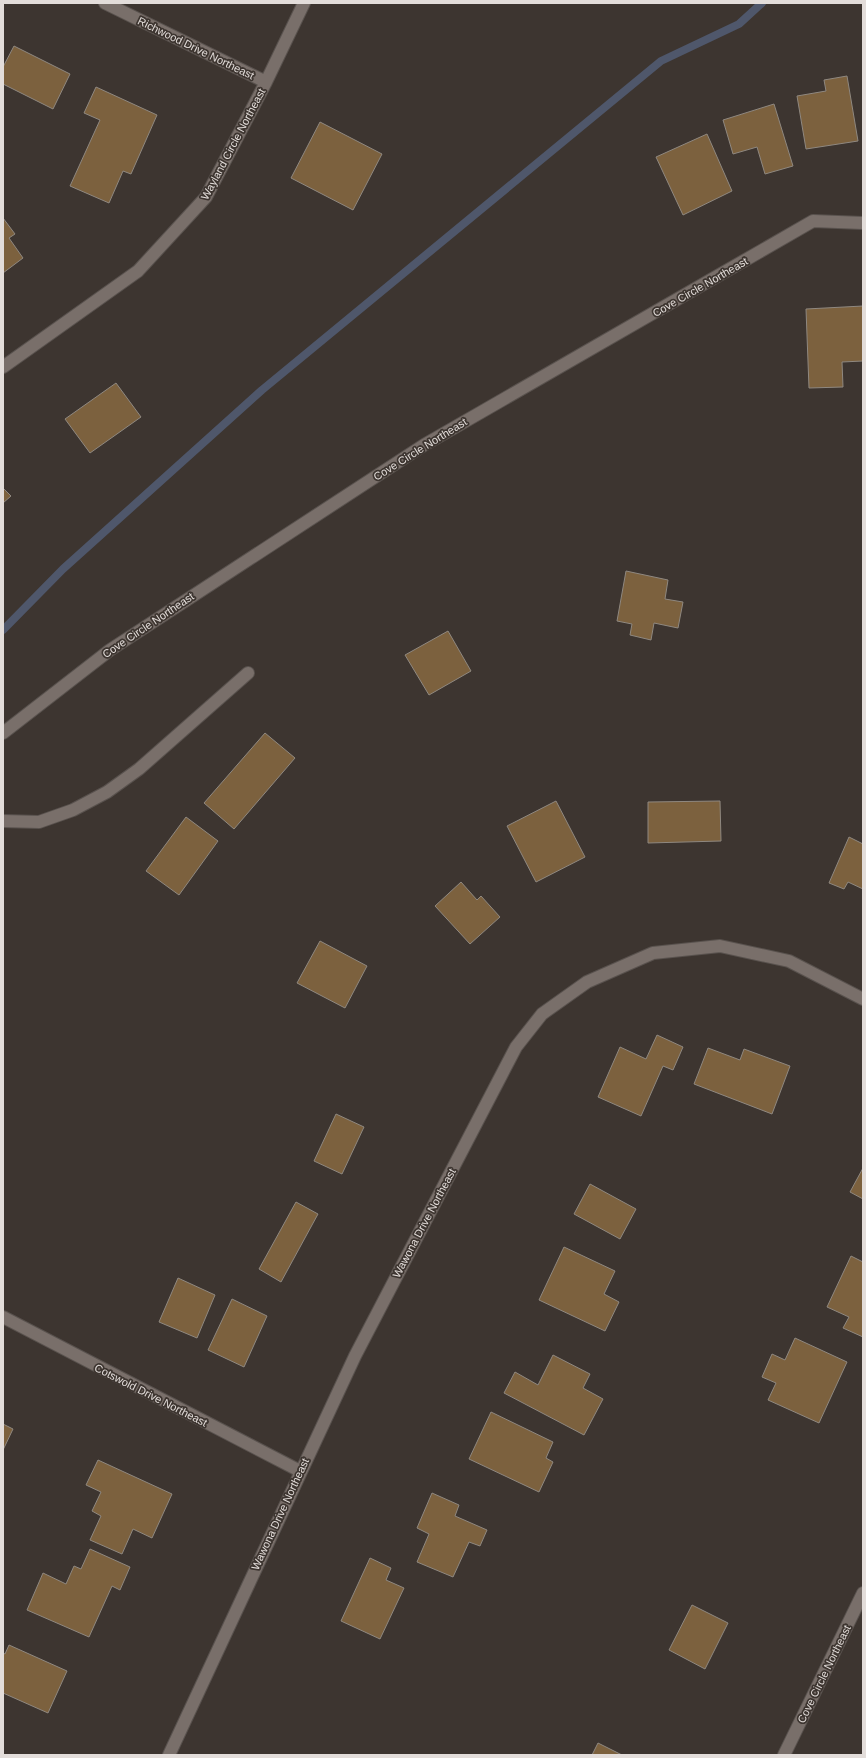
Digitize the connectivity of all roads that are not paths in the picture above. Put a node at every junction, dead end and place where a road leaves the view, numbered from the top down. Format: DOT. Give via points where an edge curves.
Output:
graph roads {
  1 [pos="105,3"];
  2 [pos="304,3"];
  3 [pos="266,82"];
  4 [pos="863,223"];
  5 [pos="3,367"];
  6 [pos="248,673"];
  7 [pos="3,733"];
  8 [pos="3,821"];
  9 [pos="863,999"];
  10 [pos="3,1317"];
  11 [pos="300,1471"];
  12 [pos="863,1593"];
  13 [pos="169,1755"];
  14 [pos="784,1755"];
  1 -- 3 [label="street, Richwood Drive Northeast"];
  2 -- 3 [label="street, Wayland Circle Northeast"];
  3 -- 5 [label="street, Wayland Circle Northeast" via="206,197 138,271"];
  4 -- 7 [label="street, Cove Circle Northeast" via="814,221 424,445 110,650"];
  6 -- 8 [label="street" via="139,769 107,792 73,810 39,822"];
  9 -- 11 [label="street, Wawona Drive Northeast" via="789,961 720,946 654,953 587,982 542,1014 513,1054 355,1356"];
  10 -- 11 [label="street, Cotswold Drive Northeast"];
  11 -- 13 [label="street, Wawona Drive Northeast"];
  12 -- 14 [label="street, Cove Circle Northeast"];
}
